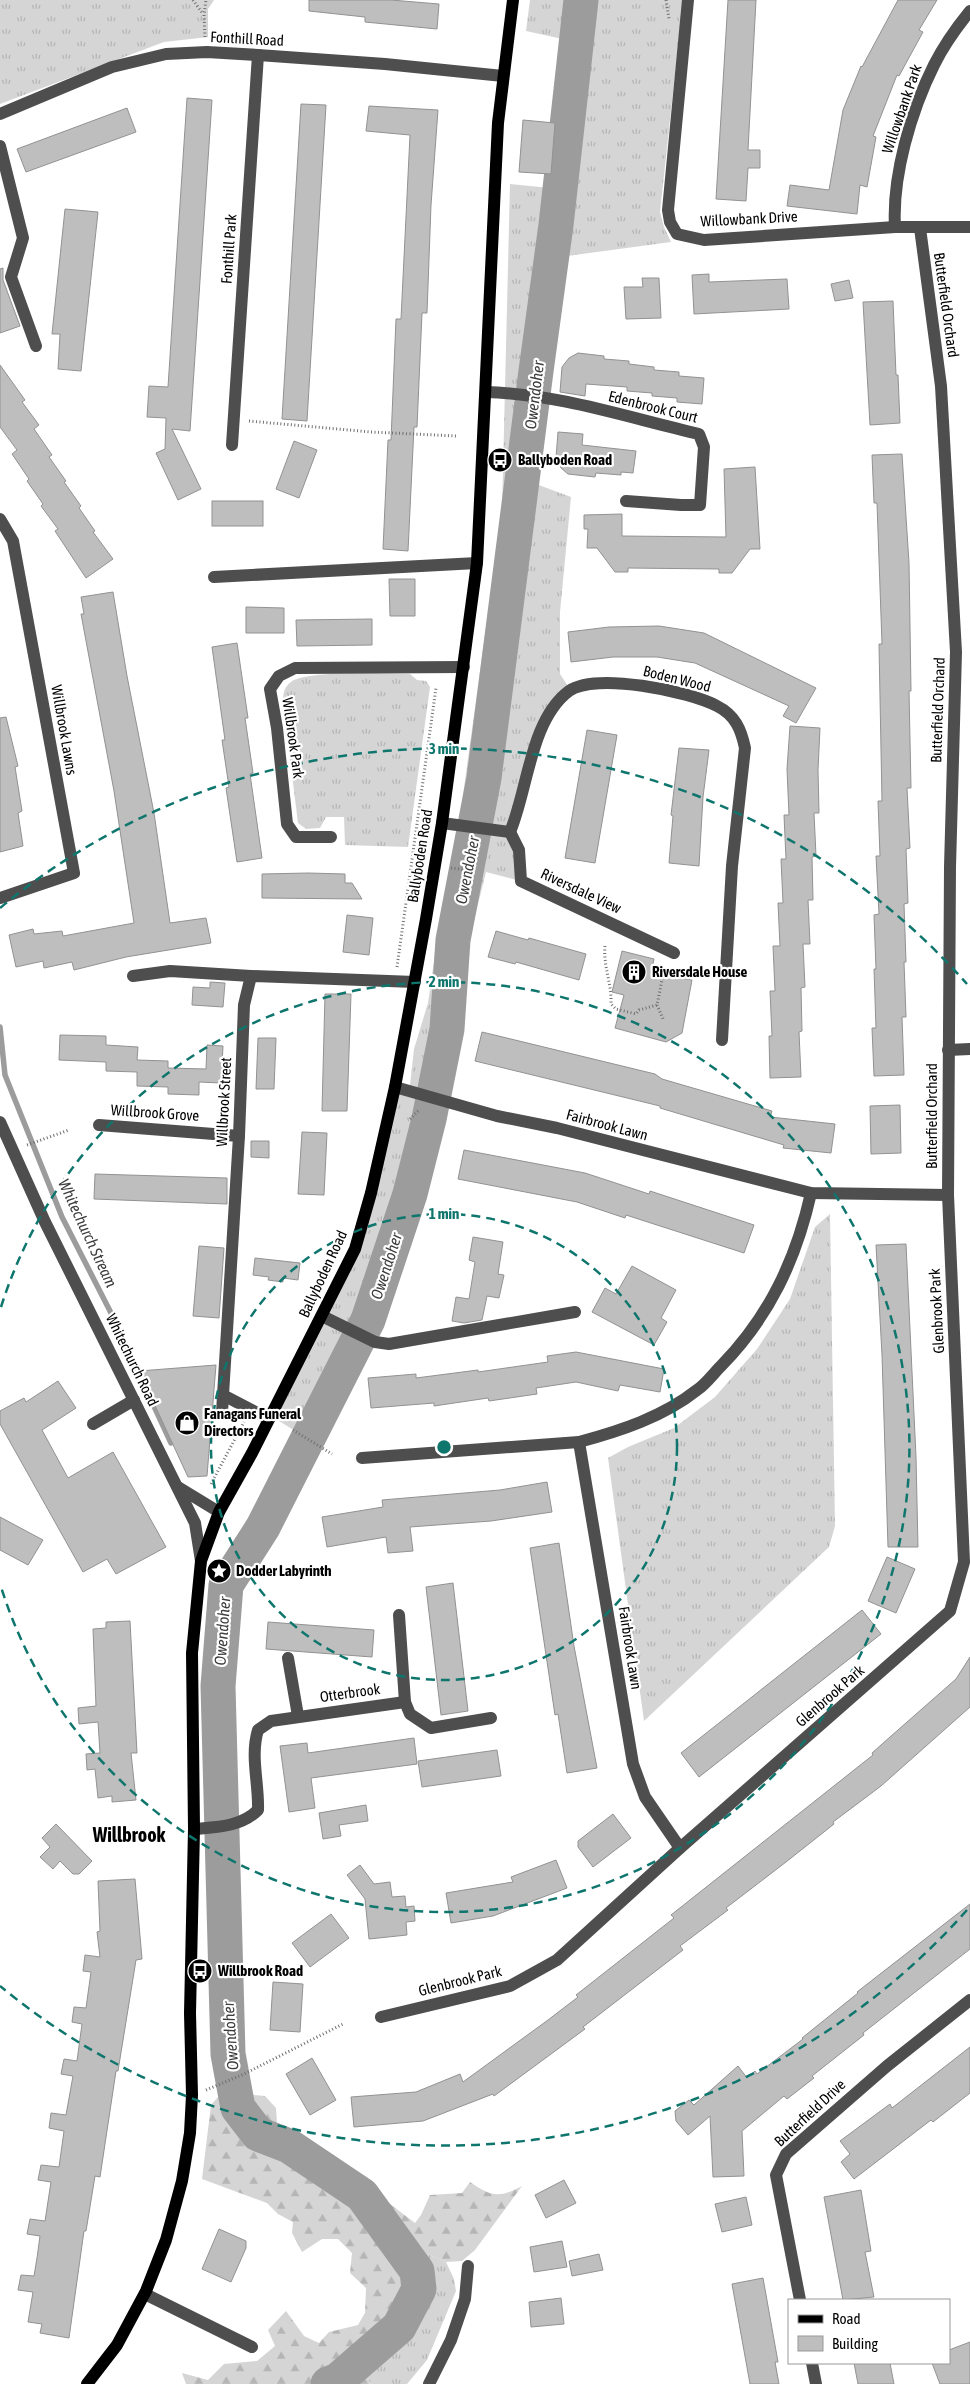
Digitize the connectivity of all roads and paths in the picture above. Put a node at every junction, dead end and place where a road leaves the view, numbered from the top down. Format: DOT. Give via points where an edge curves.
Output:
graph roads {
  1 [pos="193,0"];
  2 [pos="206,0"];
  3 [pos="513,0"];
  4 [pos="688,0"];
  5 [pos="970,11"];
  6 [pos="204,15"];
  7 [pos="206,42"];
  8 [pos="258,55"];
  9 [pos="503,76"];
  10 [pos="0,114"];
  11 [pos="0,146"];
  12 [pos="895,227"];
  13 [pos="920,228"];
  14 [pos="970,228"];
  15 [pos="36,346"];
  16 [pos="486,392"];
  17 [pos="248,421"];
  18 [pos="456,436"];
  19 [pos="232,445"];
  20 [pos="626,501"];
  21 [pos="0,519"];
  22 [pos="477,563"];
  23 [pos="214,577"];
  24 [pos="464,667"];
  25 [pos="436,688"];
  26 [pos="442,823"];
  27 [pos="510,832"];
  28 [pos="332,837"];
  29 [pos="448,868"];
  30 [pos="475,870"];
  31 [pos="0,898"];
  32 [pos="605,946"];
  33 [pos="674,953"];
  34 [pos="397,968"];
  35 [pos="133,976"];
  36 [pos="251,976"];
  37 [pos="663,976"];
  38 [pos="415,982"];
  39 [pos="657,1005"];
  40 [pos="664,1021"];
  41 [pos="722,1040"];
  42 [pos="970,1049"];
  43 [pos="948,1050"];
  44 [pos="395,1087"];
  45 [pos="426,1109"];
  46 [pos="410,1119"];
  47 [pos="0,1122"];
  48 [pos="99,1125"];
  49 [pos="69,1130"];
  50 [pos="239,1136"];
  51 [pos="34,1143"];
  52 [pos="811,1193"];
  53 [pos="948,1195"];
  54 [pos="576,1312"];
  55 [pos="322,1316"];
  56 [pos="223,1395"];
  57 [pos="134,1400"];
  58 [pos="222,1413"];
  59 [pos="246,1417"];
  60 [pos="269,1419"];
  61 [pos="93,1424"];
  62 [pos="293,1430"];
  63 [pos="579,1442"];
  64 [pos="332,1454"];
  65 [pos="362,1458"];
  66 [pos="212,1484"];
  67 [pos="178,1488"];
  68 [pos="219,1512"];
  69 [pos="201,1561"];
  70 [pos="399,1615"];
  71 [pos="288,1658"];
  72 [pos="405,1702"];
  73 [pos="298,1716"];
  74 [pos="491,1718"];
  75 [pos="194,1829"];
  76 [pos="680,1848"];
  77 [pos="970,2000"];
  78 [pos="381,2017"];
  79 [pos="343,2024"];
  80 [pos="206,2090"];
  81 [pos="468,2266"];
  82 [pos="145,2294"];
  83 [pos="800,2299"];
  84 [pos="252,2347"];
  85 [pos="812,2364"];
  86 [pos="87,2384"];
  87 [pos="429,2384"];
  88 [pos="816,2384"];
  1 -- 6 [label="path"];
  2 -- 6 [label="path"];
  3 -- 9 [label="main road, Ballyboden Road"];
  4 -- 12 [label="street, Willowbank Drive" via="668,210 677,234 704,240"];
  5 -- 12 [label="street, Willowbank Park" via="934,64 916,111 899,166"];
  6 -- 7 [label="path"];
  8 -- 9 [label="street, Fonthill Road"];
  8 -- 10 [label="street, Fonthill Road" via="166,54 112,67"];
  8 -- 19 [label="street, Fonthill Park"];
  9 -- 16 [label="main road, Ballyboden Road"];
  11 -- 15 [label="street" via="23,238 11,278"];
  12 -- 13 [label="street, Willowbank Drive"];
  13 -- 14 [label="street, Willowbank Drive"];
  13 -- 43 [label="street, Butterfield Orchard" via="941,386 956,652"];
  16 -- 20 [label="street, Edenbrook Court" via="556,398 699,434 704,447 700,504"];
  16 -- 22 [label="main road, Ballyboden Road"];
  17 -- 18 [label="path"];
  21 -- 31 [label="street, Willbrook Lawns" via="13,541 74,873"];
  22 -- 23 [label="street"];
  22 -- 24 [label="main road, Ballyboden Road"];
  24 -- 26 [label="main road, Ballyboden Road"];
  24 -- 28 [label="street, Willbrook Park" via="295,668 279,676 270,690 287,824 296,837"];
  25 -- 34 [label="path"];
  26 -- 27 [label="street"];
  26 -- 38 [label="main road, Ballyboden Road"];
  27 -- 33 [label="street, Riversdale View" via="519,850 521,881"];
  27 -- 41 [label="street, Boden Wood" via="548,714 570,690 596,683 639,684 717,706 734,719 741,729 745,748 732,866"];
  29 -- 30 [label="path"];
  32 -- 39 [label="path" via="612,1004 616,1009 636,1014"];
  35 -- 36 [label="street" via="170,971"];
  36 -- 38 [label="street"];
  36 -- 50 [label="street, Willbrook Street" via="244,1005"];
  37 -- 39 [label="path"];
  38 -- 44 [label="main road, Ballyboden Road"];
  39 -- 40 [label="path"];
  42 -- 43 [label="street"];
  43 -- 53 [label="street, Butterfield Orchard"];
  44 -- 52 [label="street, Fairbrook Lawn" via="497,1116"];
  44 -- 55 [label="main road, Ballyboden Road" via="355,1249"];
  45 -- 46 [label="path" via="419,1110"];
  47 -- 57 [label="street, Whitechurch Road" via="45,1222"];
  48 -- 50 [label="street, Willbrook Grove"];
  49 -- 51 [label="path"];
  50 -- 56 [label="street, Willbrook Street"];
  52 -- 53 [label="street, Fairbrook Lawn"];
  52 -- 63 [label="street" via="780,1287 746,1340 698,1390 656,1416"];
  53 -- 76 [label="street, Glenbrook Park" via="964,1562 950,1611"];
  54 -- 55 [label="street" via="389,1344 371,1340"];
  55 -- 60 [label="main road, Ballyboden Road"];
  56 -- 58 [label="street, Willbrook Street"];
  56 -- 60 [label="street"];
  57 -- 61 [label="street"];
  57 -- 67 [label="street, Whitechurch Road"];
  59 -- 66 [label="path"];
  60 -- 68 [label="main road, Ballyboden Road"];
  62 -- 64 [label="path"];
  63 -- 65 [label="street"];
  63 -- 76 [label="street, Fairbrook Lawn" via="633,1764 645,1797"];
  67 -- 68 [label="street"];
  67 -- 69 [label="street, Whitechurch Road" via="195,1524"];
  68 -- 69 [label="main road, Ballyboden Road"];
  69 -- 75 [label="main road" via="192,1653"];
  70 -- 72 [label="street"];
  71 -- 73 [label="street"];
  72 -- 73 [label="street, Otterbrook"];
  72 -- 74 [label="street" via="410,1714 431,1728"];
  73 -- 75 [label="street, Otterbrook" via="271,1722 258,1730 253,1745 258,1810 248,1820"];
  75 -- 82 [label="main road" via="190,2133 182,2181 166,2240"];
  76 -- 78 [label="street, Glenbrook Park" via="550,1964 510,1986"];
  77 -- 83 [label="street, Butterfield Drive" via="786,2154 776,2174"];
  79 -- 80 [label="path"];
  81 -- 87 [label="street" via="465,2299 447,2348"];
  82 -- 84 [label="street"];
  82 -- 86 [label="main road" via="117,2345"];
  85 -- 88 [label="street"];
}
